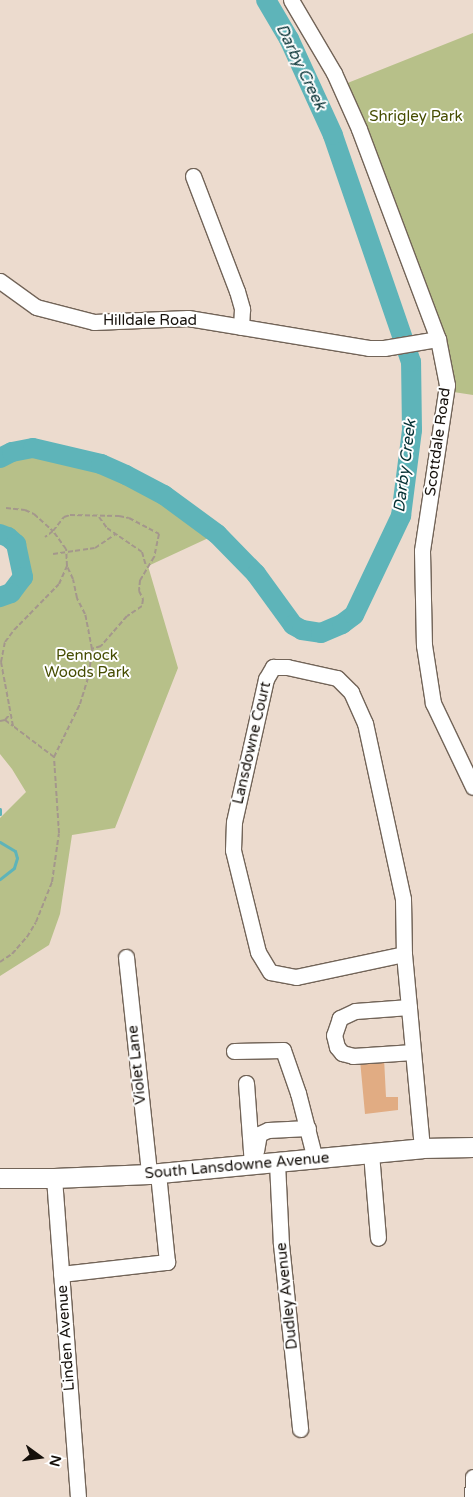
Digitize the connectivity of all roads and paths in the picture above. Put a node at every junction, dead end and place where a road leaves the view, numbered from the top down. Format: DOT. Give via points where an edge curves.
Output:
graph roads {
  1 [pos="291,0"];
  2 [pos="193,176"];
  3 [pos="0,281"];
  4 [pos="241,327"];
  5 [pos="434,340"];
  6 [pos="6,508"];
  7 [pos="99,517"];
  8 [pos="53,531"];
  9 [pos="116,534"];
  10 [pos="45,537"];
  11 [pos="53,554"];
  12 [pos="66,554"];
  13 [pos="67,566"];
  14 [pos="147,567"];
  15 [pos="92,649"];
  16 [pos="10,714"];
  17 [pos="5,720"];
  18 [pos="0,721"];
  19 [pos="13,726"];
  20 [pos="54,757"];
  21 [pos="473,786"];
  22 [pos="404,954"];
  23 [pos="126,957"];
  24 [pos="0,962"];
  25 [pos="409,1007"];
  26 [pos="234,1051"];
  27 [pos="413,1052"];
  28 [pos="246,1083"];
  29 [pos="308,1128"];
  30 [pos="473,1147"];
  31 [pos="422,1148"];
  32 [pos="371,1153"];
  33 [pos="315,1159"];
  34 [pos="277,1163"];
  35 [pos="254,1165"];
  36 [pos="153,1173"];
  37 [pos="0,1178"];
  38 [pos="54,1178"];
  39 [pos="378,1238"];
  40 [pos="61,1274"];
  41 [pos="300,1429"];
  42 [pos="473,1477"];
  43 [pos="78,1497"];
  44 [pos="472,1497"];
  1 -- 5 [label="street, Scottdale Road" via="334,73 359,129"];
  2 -- 4 [label="street" via="242,309"];
  3 -- 4 [label="street, Hilldale Road" via="36,307 94,322 188,318"];
  4 -- 5 [label="street, Hilldale Road" via="369,348"];
  5 -- 21 [label="street, Scottdale Road" via="448,385 422,551 424,645 433,703"];
  6 -- 8 [label="path" via="34,514"];
  7 -- 8 [label="path" via="70,515 59,521"];
  7 -- 9 [label="path"];
  7 -- 14 [label="path" via="129,518 158,534 154,557"];
  8 -- 10 [label="path"];
  8 -- 12 [label="path"];
  9 -- 12 [label="path" via="95,548"];
  9 -- 14 [label="path" via="142,552"];
  11 -- 12 [label="path"];
  12 -- 13 [label="path"];
  13 -- 15 [label="path" via="85,614"];
  13 -- 16 [label="path" via="59,584 5,642 1,662"];
  14 -- 15 [label="path" via="140,580 142,606 128,616 101,646"];
  15 -- 20 [label="path" via="80,704"];
  16 -- 17 [label="path"];
  16 -- 19 [label="path"];
  17 -- 18 [label="path"];
  17 -- 19 [label="path"];
  19 -- 20 [label="path"];
  20 -- 24 [label="path" via="59,833 52,882 27,937"];
  22 -- 22 [label="street, Lansdowne Court" via="403,899 365,723 351,692 337,678 287,666 273,667 266,679 234,822 233,850 258,952 270,972 296,977"];
  22 -- 25 [label="street, Lansdowne Court"];
  23 -- 36 [label="street, Violet Lane"];
  25 -- 27 [label="street, Lansdowne Court"];
  25 -- 27 [label="street" via="355,1011 340,1018 334,1035 336,1047 352,1056"];
  26 -- 29 [label="street" via="283,1050"];
  27 -- 31 [label="street, Lansdowne Court"];
  28 -- 35 [label="street"];
  29 -- 33 [label="street"];
  29 -- 35 [label="street" via="268,1130 259,1134"];
  30 -- 31 [label="main road, South Lansdowne Avenue"];
  31 -- 32 [label="main road, South Lansdowne Avenue"];
  32 -- 33 [label="main road, South Lansdowne Avenue"];
  32 -- 39 [label="street"];
  33 -- 34 [label="main road, South Lansdowne Avenue"];
  34 -- 35 [label="main road, South Lansdowne Avenue"];
  34 -- 41 [label="street, Dudley Avenue" via="281,1244"];
  35 -- 36 [label="main road, South Lansdowne Avenue"];
  36 -- 38 [label="main road, South Lansdowne Avenue"];
  36 -- 40 [label="street, Violet Lane" via="166,1262"];
  37 -- 38 [label="main road, South Lansdowne Avenue"];
  38 -- 40 [label="street, Linden Avenue"];
  40 -- 43 [label="street, Linden Avenue"];
  42 -- 44 [label="street"];
}
